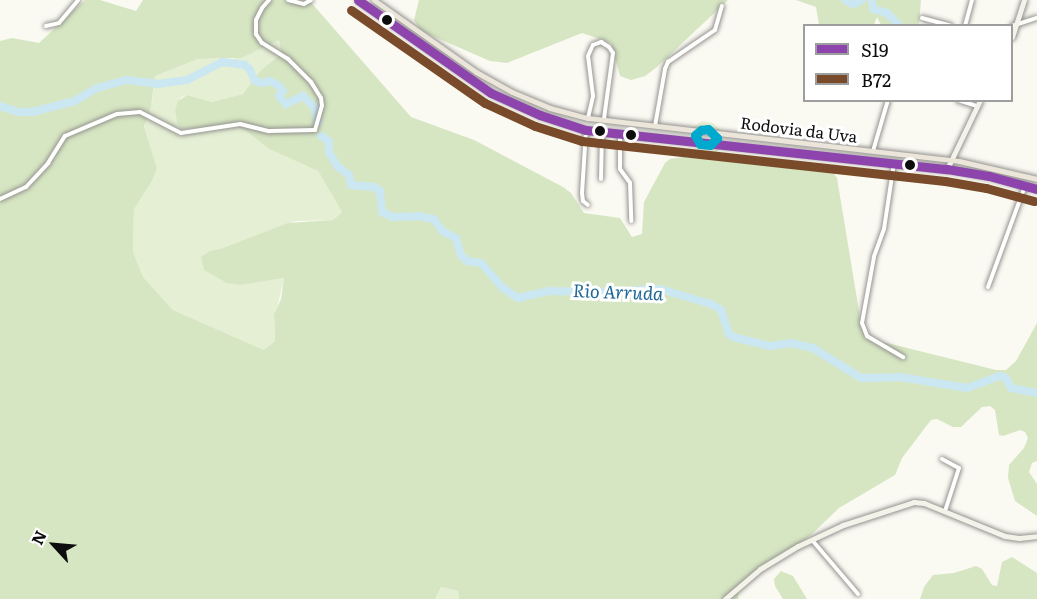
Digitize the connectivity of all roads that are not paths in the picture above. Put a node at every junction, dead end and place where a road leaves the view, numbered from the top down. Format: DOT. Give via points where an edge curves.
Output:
graph roads {
  1 [pos="78,0"];
  2 [pos="269,0"];
  3 [pos="288,0"];
  4 [pos="311,0"];
  5 [pos="358,0"];
  6 [pos="374,0"];
  7 [pos="972,0"];
  8 [pos="1024,0"];
  9 [pos="722,6"];
  10 [pos="922,18"];
  11 [pos="1037,18"];
  12 [pos="944,24"];
  13 [pos="966,24"];
  14 [pos="46,26"];
  15 [pos="1014,26"];
  16 [pos="887,102"];
  17 [pos="978,103"];
  18 [pos="588,118"];
  19 [pos="604,119"];
  20 [pos="655,126"];
  21 [pos="586,130"];
  22 [pos="602,132"];
  23 [pos="620,135"];
  24 [pos="873,152"];
  25 [pos="951,160"];
  26 [pos="894,163"];
  27 [pos="947,169"];
  28 [pos="601,179"];
  29 [pos="1037,179"];
  30 [pos="1026,185"];
  31 [pos="1037,189"];
  32 [pos="0,199"];
  33 [pos="588,205"];
  34 [pos="631,220"];
  35 [pos="988,287"];
  36 [pos="903,357"];
  37 [pos="942,459"];
  38 [pos="945,512"];
  39 [pos="1037,536"];
  40 [pos="811,539"];
  41 [pos="858,594"];
  42 [pos="725,599"];
  1 -- 14 [label="street" via="59,23"];
  2 -- 32 [label="street" via="256,20 256,34 262,43 288,59 321,98 315,130 269,131 240,124 180,133 140,112 117,114 65,136 26,187"];
  3 -- 4 [label="street" via="304,4"];
  5 -- 21 [label="main road, Rodovia da Uva" via="491,93"];
  6 -- 18 [label="main road, Rodovia da Uva" via="512,92"];
  7 -- 13 [label="street"];
  8 -- 15 [label="street"];
  9 -- 20 [label="street" via="715,30 668,62"];
  10 -- 12 [label="street"];
  11 -- 15 [label="street"];
  16 -- 24 [label="street"];
  17 -- 25 [label="street"];
  18 -- 19 [label="main road, Rodovia da Uva"];
  18 -- 19 [label="street" via="593,96 588,56 593,45 601,42 611,49 613,60"];
  19 -- 20 [label="main road, Rodovia da Uva"];
  20 -- 24 [label="main road, Rodovia da Uva"];
  21 -- 22 [label="main road, Rodovia da Uva"];
  21 -- 33 [label="street" via="582,193"];
  22 -- 23 [label="main road, Rodovia da Uva"];
  22 -- 28 [label="street"];
  23 -- 26 [label="main road, Rodovia da Uva"];
  23 -- 34 [label="street" via="620,169 630,183"];
  24 -- 25 [label="main road, Rodovia da Uva"];
  25 -- 27 [label="street"];
  25 -- 29 [label="main road, Rodovia da Uva"];
  26 -- 27 [label="main road, Rodovia da Uva"];
  26 -- 36 [label="street" via="884,229 874,257 862,323 867,336"];
  27 -- 30 [label="main road, Rodovia da Uva"];
  30 -- 31 [label="main road, Rodovia da Uva"];
  30 -- 35 [label="street"];
  37 -- 38 [label="street" via="959,468"];
  38 -- 39 [label="street" via="1005,536"];
  38 -- 40 [label="street" via="914,502"];
  40 -- 41 [label="street"];
  40 -- 42 [label="street" via="760,569"];
}
